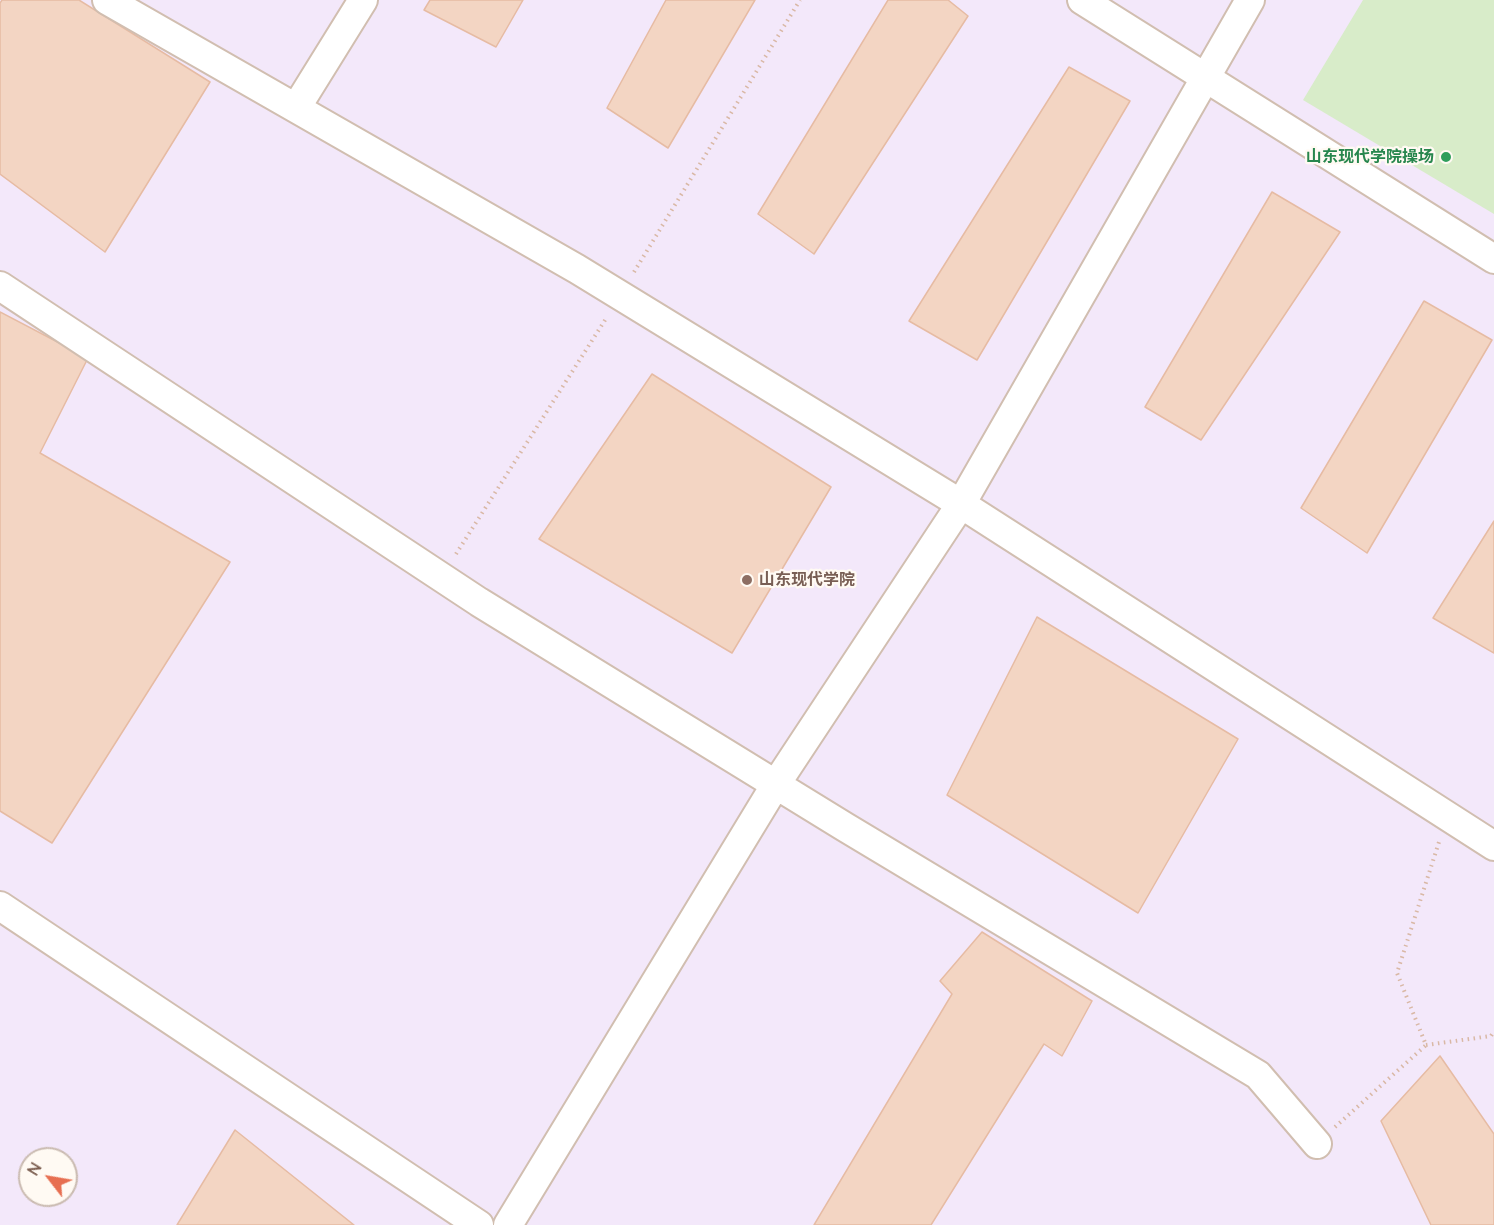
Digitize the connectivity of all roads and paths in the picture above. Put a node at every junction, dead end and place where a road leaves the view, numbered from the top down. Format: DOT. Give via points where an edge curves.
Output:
graph roads {
  1 [pos="107,0"];
  2 [pos="363,0"];
  3 [pos="1082,0"];
  4 [pos="1250,0"];
  5 [pos="1206,78"];
  6 [pos="296,108"];
  7 [pos="1494,259"];
  8 [pos="0,286"];
  9 [pos="961,504"];
  10 [pos="777,784"];
  11 [pos="1448,816"];
  12 [pos="1494,846"];
  13 [pos="0,906"];
  14 [pos="1494,1031"];
  15 [pos="1426,1046"];
  16 [pos="1317,1144"];
  17 [pos="479,1225"];
  18 [pos="508,1225"];
  1 -- 6 [label="street"];
  2 -- 6 [label="street"];
  3 -- 5 [label="street"];
  4 -- 5 [label="street"];
  5 -- 7 [label="street"];
  5 -- 9 [label="street"];
  6 -- 9 [label="street" via="577,269"];
  8 -- 10 [label="street" via="479,602"];
  9 -- 10 [label="street"];
  9 -- 11 [label="street"];
  10 -- 16 [label="street" via="1258,1075"];
  10 -- 18 [label="street"];
  11 -- 12 [label="street"];
  11 -- 15 [label="path" via="1396,973"];
  13 -- 17 [label="street"];
  14 -- 15 [label="path" via="1491,1036"];
  15 -- 16 [label="path"];
}
